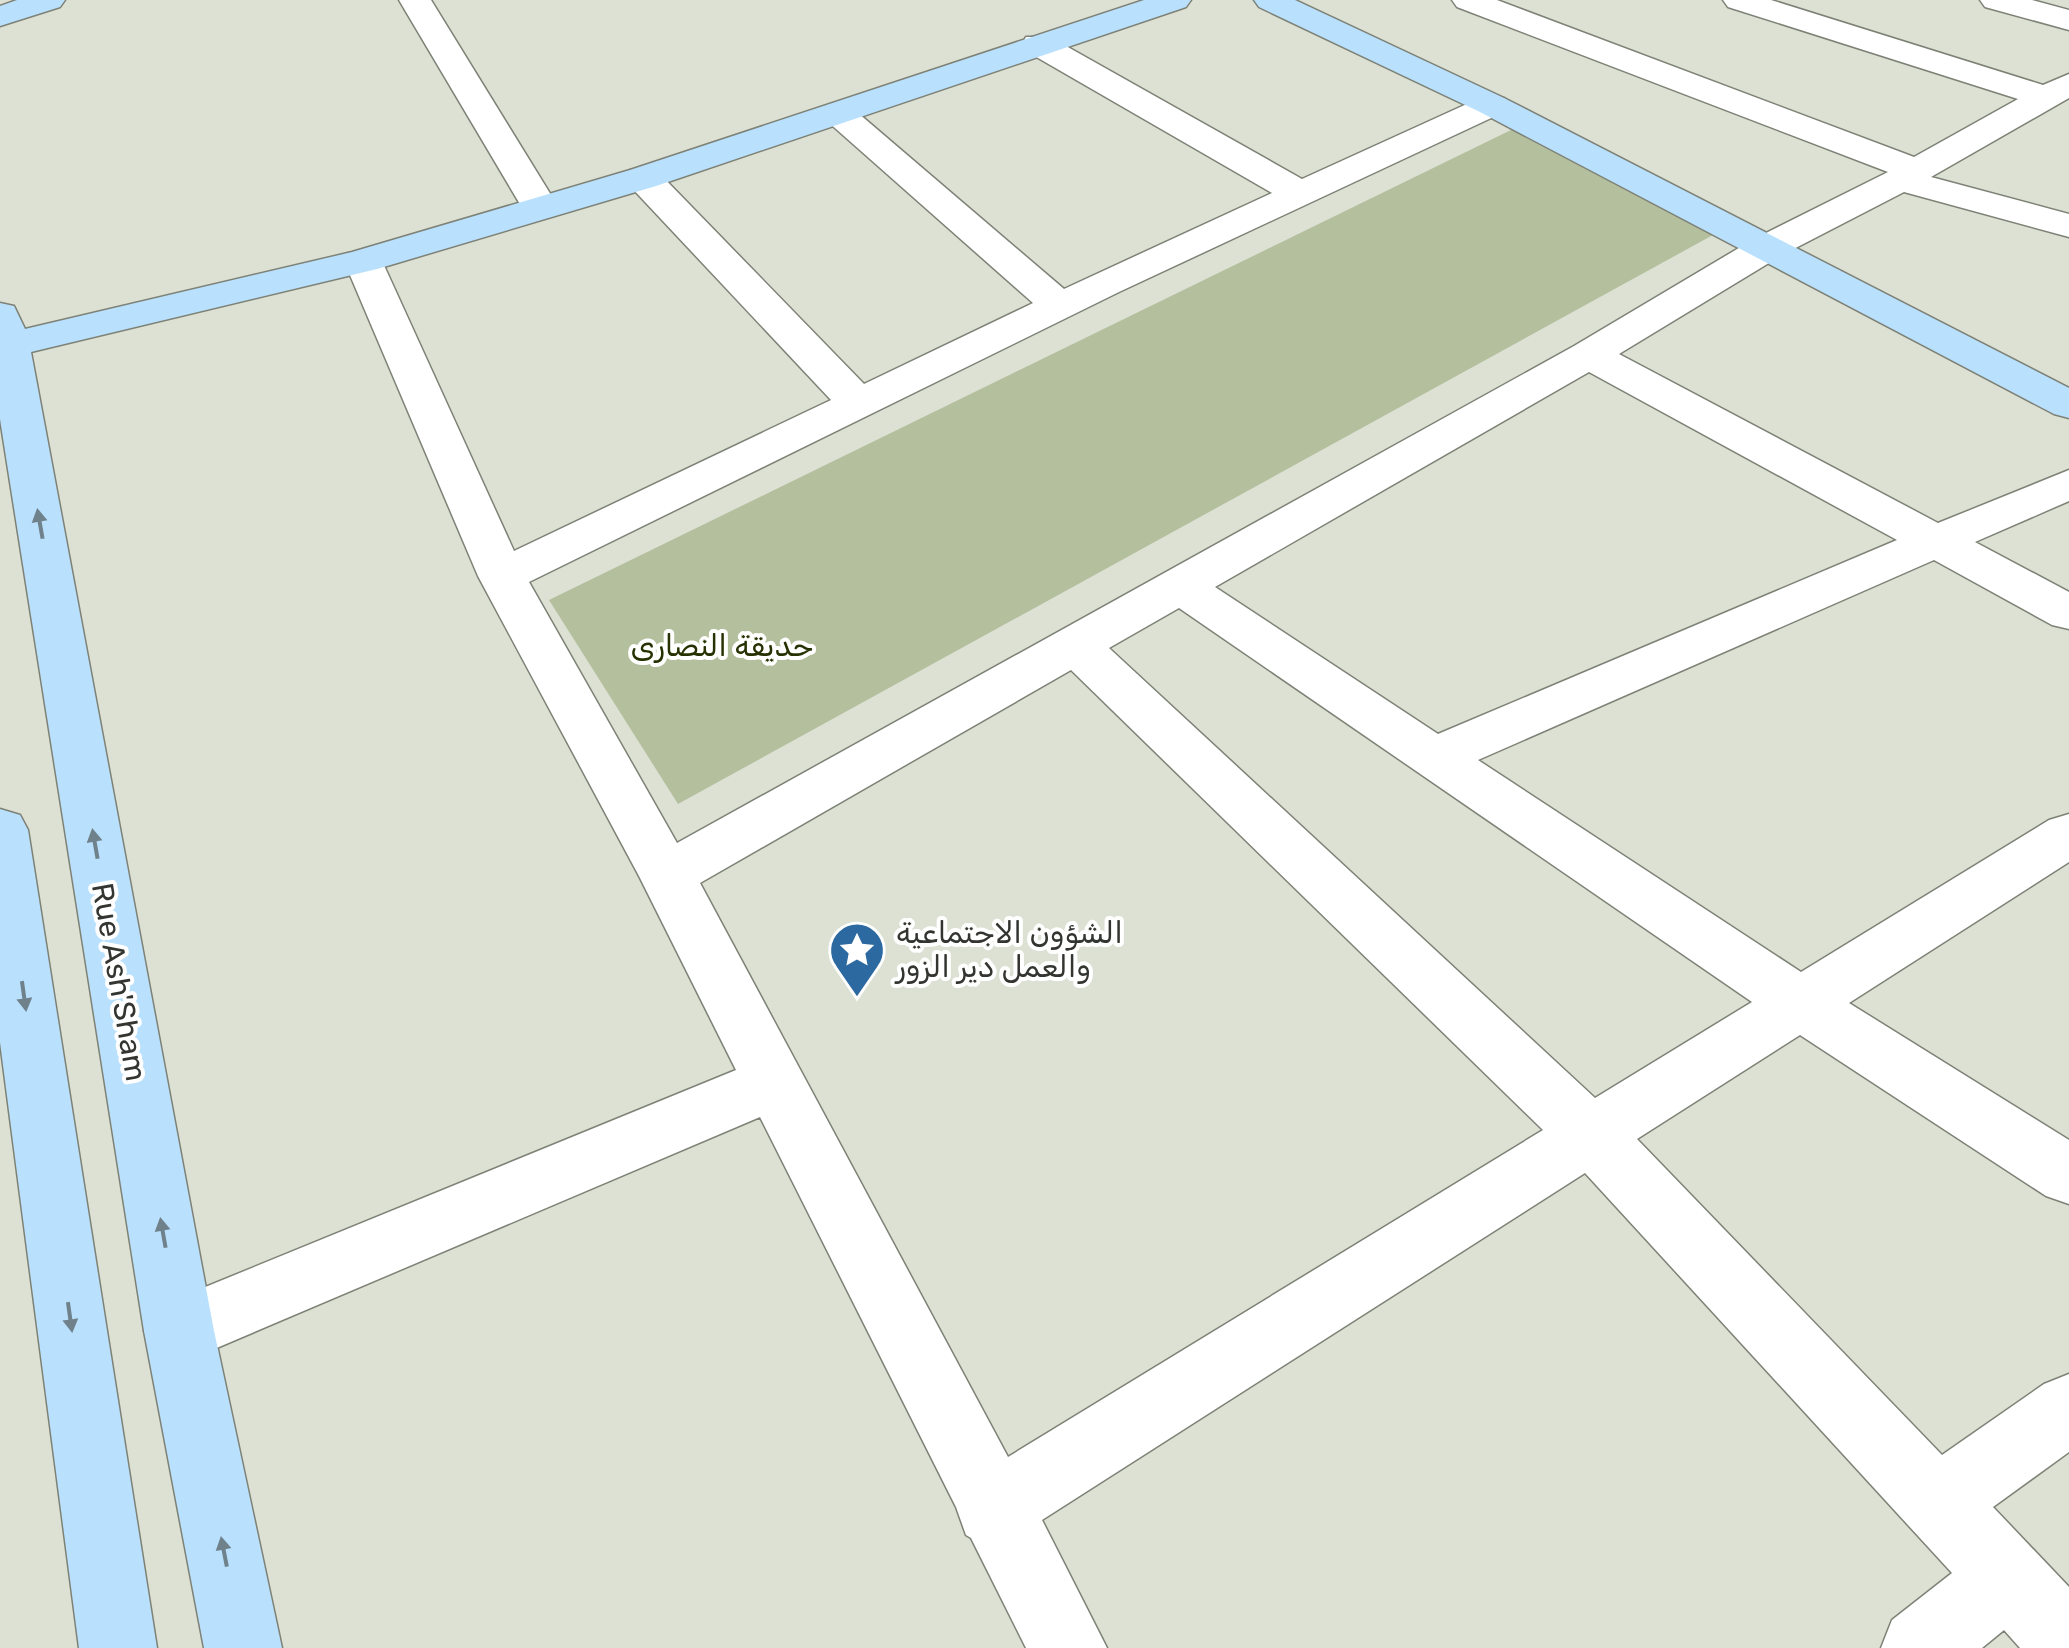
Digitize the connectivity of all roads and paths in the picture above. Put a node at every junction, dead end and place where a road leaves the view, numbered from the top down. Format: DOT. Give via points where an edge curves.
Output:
graph roads {
  1 [pos="49,0"];
  2 [pos="415,0"];
  3 [pos="1175,0"];
  4 [pos="1270,0"];
  5 [pos="1468,0"];
  6 [pos="1739,0"];
  7 [pos="1996,0"];
  8 [pos="0,16"];
  9 [pos="2069,20"];
  10 [pos="1038,44"];
  11 [pos="2053,101"];
  12 [pos="1492,105"];
  13 [pos="839,114"];
  14 [pos="1908,175"];
  15 [pos="644,178"];
  16 [pos="1299,193"];
  17 [pos="540,208"];
  18 [pos="2069,226"];
  19 [pos="1768,247"];
  20 [pos="362,261"];
  21 [pos="1060,306"];
  22 [pos="5,330"];
  23 [pos="1589,355"];
  24 [pos="858,403"];
  25 [pos="2069,405"];
  26 [pos="2069,484"];
  27 [pos="1935,543"];
  28 [pos="502,576"];
  29 [pos="1180,586"];
  30 [pos="2069,613"];
  31 [pos="1075,645"];
  32 [pos="1432,758"];
  33 [pos="0,830"];
  34 [pos="2069,835"];
  35 [pos="668,875"];
  36 [pos="1800,1004"];
  37 [pos="772,1083"];
  38 [pos="1590,1134"];
  39 [pos="2069,1175"];
  40 [pos="180,1331"];
  41 [pos="2069,1409"];
  42 [pos="1936,1503"];
  43 [pos="992,1509"];
  44 [pos="2007,1578"];
  45 [pos="2069,1643"];
  46 [pos="118,1648"];
  47 [pos="243,1648"];
  48 [pos="1068,1648"];
  49 [pos="1920,1648"];
  1 -- 8 [label="street"];
  2 -- 17 [label="street"];
  3 -- 10 [label="street"];
  4 -- 12 [label="street"];
  5 -- 14 [label="street"];
  6 -- 11 [label="street"];
  7 -- 9 [label="street"];
  10 -- 13 [label="street"];
  10 -- 16 [label="street"];
  11 -- 14 [label="street"];
  12 -- 16 [label="street"];
  12 -- 19 [label="street"];
  13 -- 15 [label="street"];
  13 -- 21 [label="street"];
  14 -- 18 [label="street"];
  14 -- 19 [label="street"];
  15 -- 17 [label="street"];
  15 -- 24 [label="street"];
  16 -- 21 [label="street"];
  17 -- 20 [label="street"];
  19 -- 23 [label="street"];
  19 -- 25 [label="street"];
  20 -- 22 [label="street"];
  20 -- 28 [label="street"];
  21 -- 24 [label="street"];
  40 -- 22 [label="street, Rue Ash'Sham, one-way"];
  23 -- 27 [label="street"];
  23 -- 29 [label="street"];
  24 -- 28 [label="street"];
  26 -- 27 [label="street"];
  27 -- 30 [label="street"];
  27 -- 32 [label="street"];
  28 -- 35 [label="street"];
  29 -- 31 [label="street"];
  29 -- 32 [label="street"];
  31 -- 35 [label="street"];
  31 -- 38 [label="street"];
  32 -- 36 [label="street"];
  33 -- 46 [label="street, one-way"];
  34 -- 36 [label="street"];
  35 -- 37 [label="street"];
  36 -- 38 [label="street"];
  36 -- 39 [label="street"];
  37 -- 40 [label="street"];
  37 -- 43 [label="street"];
  38 -- 42 [label="street"];
  38 -- 43 [label="street"];
  47 -- 40 [label="street, Rue Ash'Sham, one-way"];
  41 -- 42 [label="street"];
  42 -- 44 [label="street"];
  43 -- 48 [label="street"];
  44 -- 45 [label="street"];
  44 -- 49 [label="street"];
}
